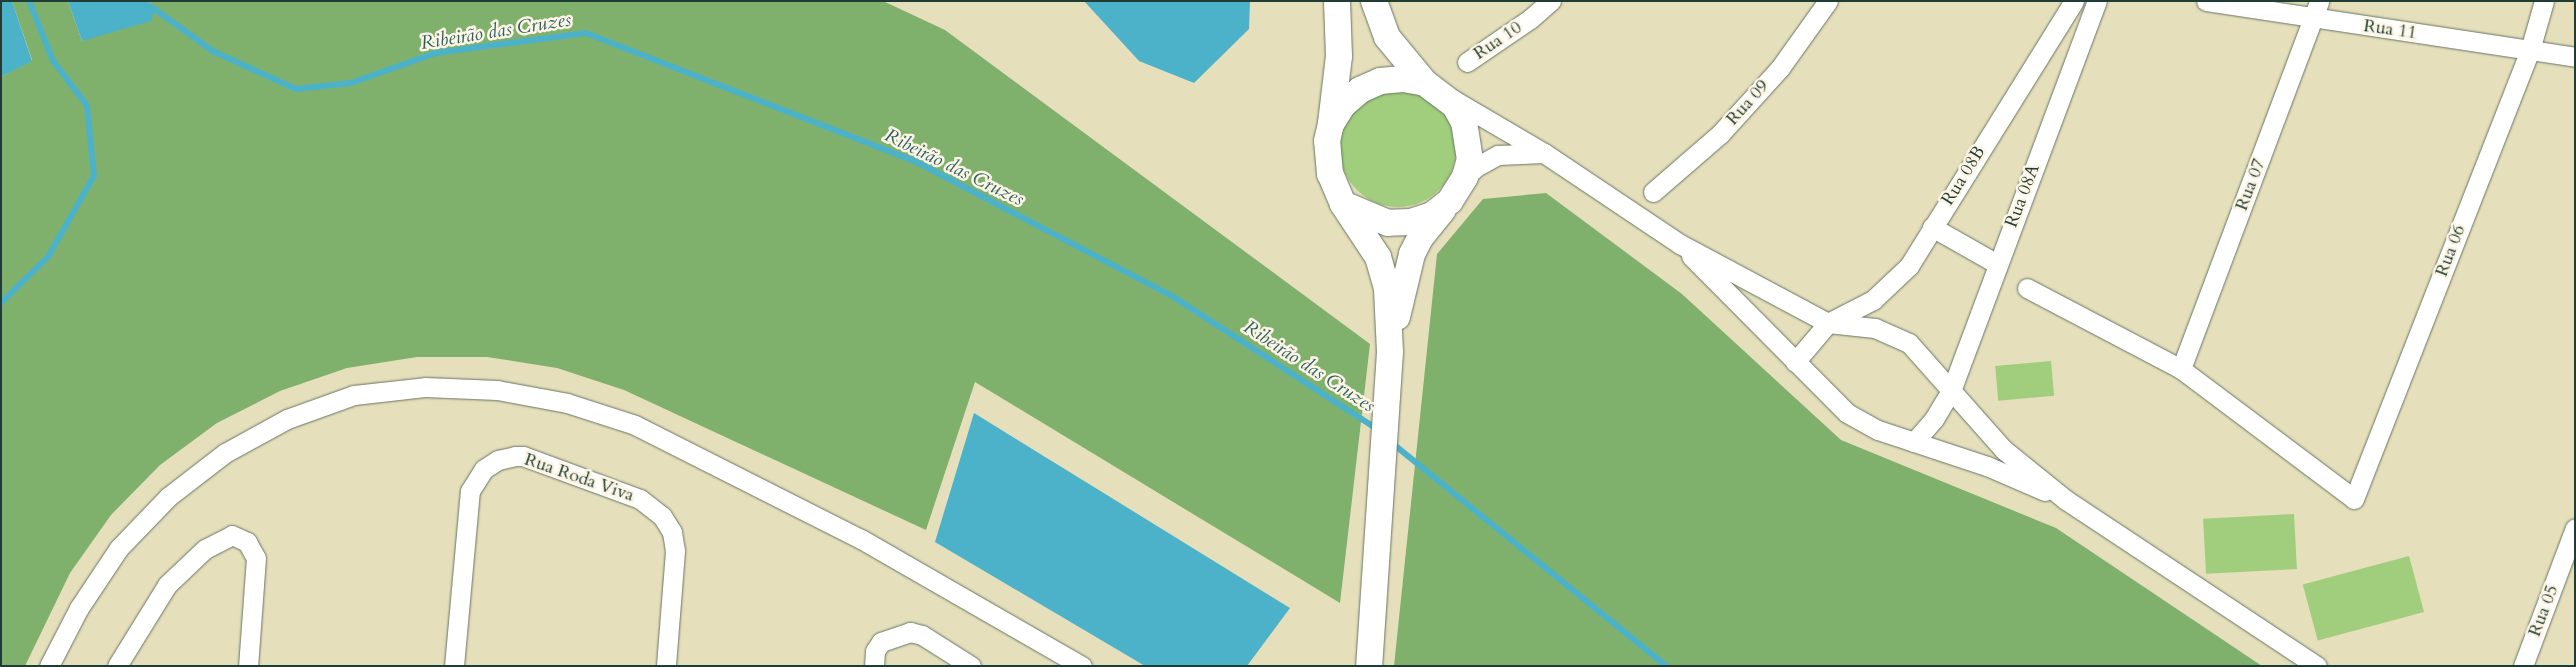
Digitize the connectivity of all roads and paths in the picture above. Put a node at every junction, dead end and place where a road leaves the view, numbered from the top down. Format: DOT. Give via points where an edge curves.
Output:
graph roads {
  1 [pos="1337,1"];
  2 [pos="1374,1"];
  3 [pos="1551,1"];
  4 [pos="1828,1"];
  5 [pos="2074,1"];
  6 [pos="2097,1"];
  7 [pos="2206,1"];
  8 [pos="2544,1"];
  9 [pos="2316,10"];
  10 [pos="2530,50"];
  11 [pos="2575,57"];
  12 [pos="1467,62"];
  13 [pos="1433,88"];
  14 [pos="1331,124"];
  15 [pos="1544,153"];
  16 [pos="1465,177"];
  17 [pos="1653,192"];
  18 [pos="1450,201"];
  19 [pos="1343,204"];
  20 [pos="1932,227"];
  21 [pos="1680,244"];
  22 [pos="1997,264"];
  23 [pos="2027,288"];
  24 [pos="1828,323"];
  25 [pos="1390,352"];
  26 [pos="1796,362"];
  27 [pos="2181,369"];
  28 [pos="1951,391"];
  29 [pos="1914,442"];
  30 [pos="2066,500"];
  31 [pos="2575,528"];
  32 [pos="49,666"];
  33 [pos="117,666"];
  34 [pos="248,666"];
  35 [pos="454,666"];
  36 [pos="666,666"];
  37 [pos="874,666"];
  38 [pos="971,666"];
  39 [pos="1082,666"];
  40 [pos="1370,666"];
  41 [pos="2316,666"];
  42 [pos="2523,666"];
  1 -- 14 [label="street" via="1339,56"];
  2 -- 13 [label="street" via="1387,37"];
  3 -- 12 [label="street, Rua 10" via="1530,20"];
  4 -- 17 [label="street, Rua 09" via="1780,68 1740,112"];
  5 -- 20 [label="street, Rua 08B"];
  6 -- 22 [label="street, Rua 08A"];
  7 -- 9 [label="street, Rua 11"];
  8 -- 10 [label="street, Rua 06"];
  9 -- 10 [label="street, Rua 11"];
  9 -- 27 [label="street, Rua 07"];
  10 -- 11 [label="street, Rua 11"];
  10 -- 27 [label="street, Rua 06" via="2354,499"];
  13 -- 14 [label="street" via="1403,79 1380,81 1360,90 1343,105"];
  13 -- 15 [label="street"];
  13 -- 16 [label="street" via="1464,122 1470,159"];
  14 -- 19 [label="street" via="1326,158"];
  15 -- 16 [label="street" via="1487,159"];
  15 -- 21 [label="street"];
  16 -- 18 [label="street"];
  18 -- 19 [label="street" via="1432,215 1411,222 1388,223"];
  18 -- 25 [label="street" via="1420,238 1412,254"];
  19 -- 25 [label="street" via="1378,257 1387,288"];
  20 -- 22 [label="street"];
  20 -- 24 [label="street, Rua 08B" via="1909,266 1892,284 1873,300"];
  21 -- 24 [label="street"];
  21 -- 26 [label="street"];
  22 -- 28 [label="street, Rua 08A"];
  23 -- 27 [label="street"];
  24 -- 26 [label="street"];
  24 -- 28 [label="street" via="1875,328 1909,343"];
  25 -- 40 [label="street"];
  26 -- 29 [label="street" via="1847,413 1878,430"];
  28 -- 29 [label="street, Rua 08A" via="1930,425"];
  28 -- 30 [label="street" via="2004,450"];
  29 -- 30 [label="street" via="1987,466"];
  30 -- 41 [label="street"];
  31 -- 42 [label="street, Rua 05"];
  32 -- 39 [label="street" via="79,608 119,548 168,496 225,453 287,419 354,395 425,387 506,392 567,403 635,426 862,540"];
  33 -- 34 [label="street" via="152,606 185,565 227,535 247,542 256,558"];
  35 -- 36 [label="street, Rua Roda Viva" via="468,499 473,483 490,464 506,457 523,456 640,499 662,516 672,532 675,551"];
  37 -- 38 [label="street" via="876,647 884,640 910,632 922,635"];
}
